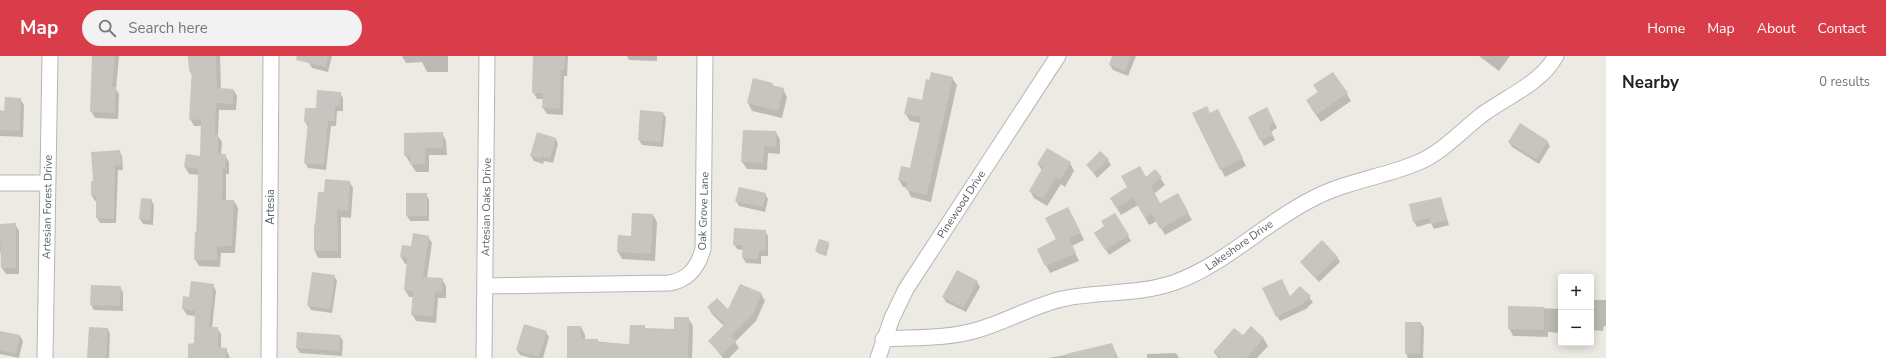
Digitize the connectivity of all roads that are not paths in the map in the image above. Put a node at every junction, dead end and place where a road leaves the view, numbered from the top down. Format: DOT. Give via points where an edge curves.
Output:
graph roads {
  1 [pos="50,56"];
  2 [pos="271,56"];
  3 [pos="487,56"];
  4 [pos="705,56"];
  5 [pos="1058,56"];
  6 [pos="1556,56"];
  7 [pos="0,183"];
  8 [pos="48,183"];
  9 [pos="485,286"];
  10 [pos="884,338"];
  11 [pos="45,358"];
  12 [pos="269,358"];
  13 [pos="484,358"];
  14 [pos="878,358"];
  1 -- 8 [label="street, Artesian Forest Drive"];
  2 -- 12 [label="street, Artesia"];
  3 -- 9 [label="street, Artesian Oaks Drive"];
  4 -- 9 [label="street, Oak Grove Lane" via="703,249 700,260 691,273 684,279 669,283"];
  5 -- 10 [label="street, Pinewood Drive" via="914,277"];
  6 -- 10 [label="street, Lakeshore Drive" via="1538,79 1483,114 1447,144 1420,162 1389,174 1343,185 1314,197 1275,219 1202,271 1154,288 1061,299 975,331 945,336"];
  7 -- 8 [label="street"];
  8 -- 11 [label="street, Artesian Forest Drive"];
  9 -- 13 [label="street, Artesian Oaks Drive"];
  10 -- 14 [label="street, Pinewood Drive"];
}
